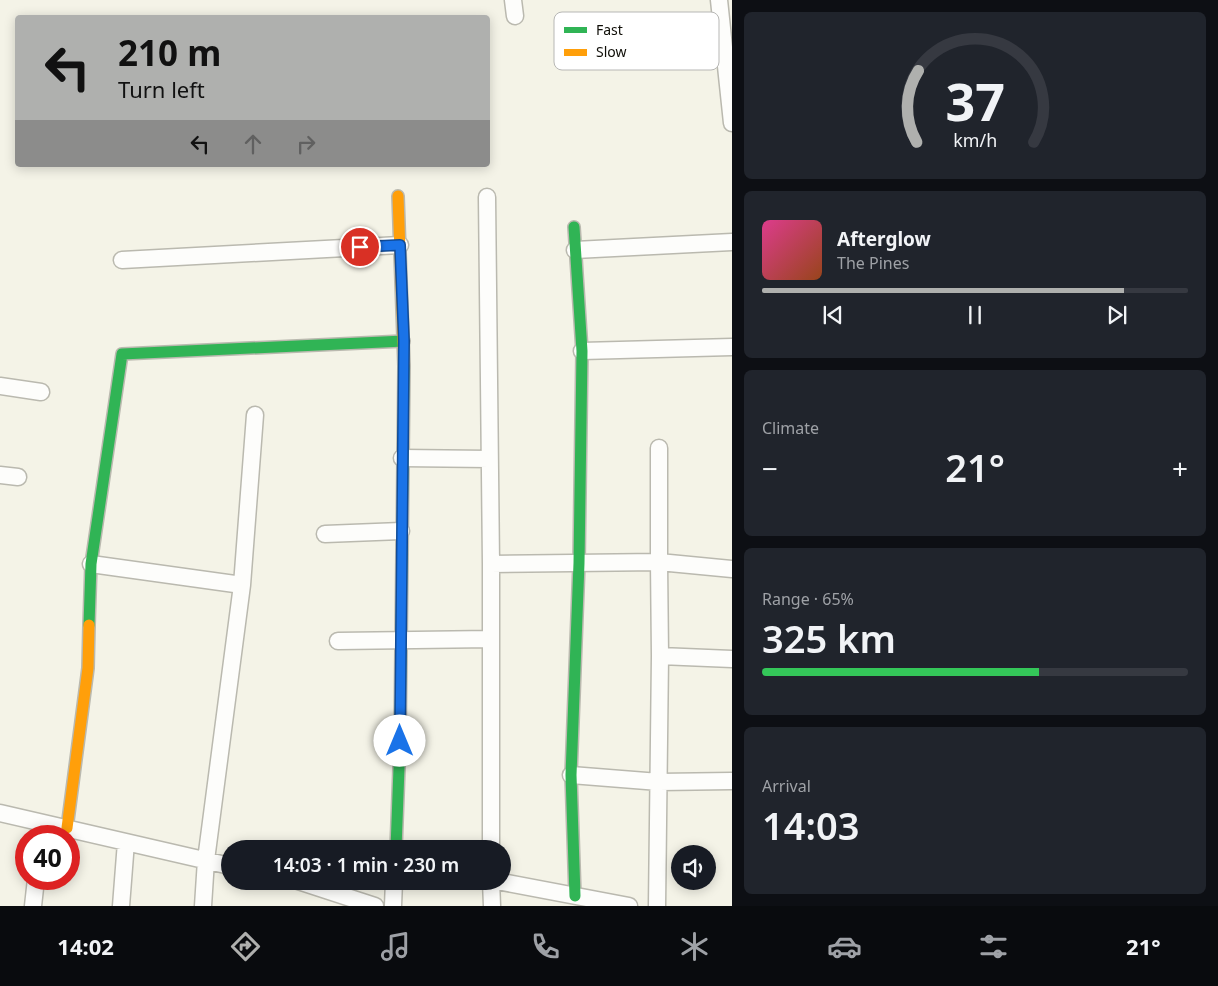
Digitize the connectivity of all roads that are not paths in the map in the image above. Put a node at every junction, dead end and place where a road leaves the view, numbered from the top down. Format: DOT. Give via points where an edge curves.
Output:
graph roads {
  1 [pos="724,11"];
  2 [pos="732,124"];
  3 [pos="398,196"];
  4 [pos="487,197"];
  5 [pos="574,227"];
  6 [pos="732,242"];
  7 [pos="400,245"];
  8 [pos="575,250"];
  9 [pos="122,260"];
  10 [pos="404,341"];
  11 [pos="732,347"];
  12 [pos="582,351"];
  13 [pos="0,386"];
  14 [pos="41,392"];
  15 [pos="255,414"];
  16 [pos="659,448"];
  17 [pos="402,458"];
  18 [pos="489,459"];
  19 [pos="0,475"];
  20 [pos="18,477"];
  21 [pos="401,531"];
  22 [pos="325,534"];
  23 [pos="659,562"];
  24 [pos="579,563"];
  25 [pos="91,564"];
  26 [pos="492,564"];
  27 [pos="732,569"];
  28 [pos="242,585"];
  29 [pos="491,639"];
  30 [pos="338,641"];
  31 [pos="400,641"];
  32 [pos="660,656"];
  33 [pos="732,659"];
  34 [pos="571,775"];
  35 [pos="732,781"];
  36 [pos="658,782"];
  37 [pos="0,814"];
  38 [pos="29,825"];
  39 [pos="67,825"];
  40 [pos="80,831"];
  41 [pos="396,840"];
  42 [pos="491,840"];
  43 [pos="126,842"];
  44 [pos="206,860"];
  45 [pos="221,864"];
  46 [pos="511,884"];
  47 [pos="35,890"];
  48 [pos="326,890"];
  49 [pos="394,890"];
  50 [pos="491,890"];
  51 [pos="575,896"];
  52 [pos="34,906"];
  53 [pos="121,906"];
  54 [pos="203,906"];
  55 [pos="375,906"];
  56 [pos="393,906"];
  57 [pos="492,906"];
  58 [pos="629,906"];
  59 [pos="657,906"];
  1 -- 2 [label="street"];
  3 -- 7 [label="street"];
  4 -- 18 [label="street"];
  5 -- 8 [label="street"];
  6 -- 8 [label="street"];
  7 -- 9 [label="street"];
  7 -- 10 [label="street"];
  8 -- 12 [label="street"];
  10 -- 17 [label="street"];
  10 -- 25 [label="street" via="122,354"];
  11 -- 12 [label="street"];
  12 -- 24 [label="street"];
  13 -- 14 [label="street"];
  15 -- 28 [label="street"];
  16 -- 23 [label="street"];
  17 -- 18 [label="street"];
  17 -- 21 [label="street"];
  18 -- 26 [label="street"];
  19 -- 20 [label="street"];
  21 -- 22 [label="street"];
  21 -- 31 [label="street"];
  23 -- 24 [label="street"];
  23 -- 27 [label="street"];
  23 -- 32 [label="street"];
  24 -- 26 [label="street"];
  24 -- 34 [label="street"];
  25 -- 28 [label="street"];
  25 -- 39 [label="street" via="88,668"];
  26 -- 29 [label="street"];
  28 -- 44 [label="street"];
  29 -- 31 [label="street"];
  29 -- 42 [label="street"];
  30 -- 31 [label="street"];
  31 -- 41 [label="street"];
  32 -- 33 [label="street"];
  32 -- 36 [label="street"];
  34 -- 36 [label="street"];
  34 -- 51 [label="street"];
  35 -- 36 [label="street"];
  36 -- 59 [label="street"];
  37 -- 38 [label="street"];
  40 -- 43 [label="street"];
  43 -- 44 [label="street"];
  43 -- 53 [label="street"];
  44 -- 45 [label="street"];
  44 -- 54 [label="street"];
  46 -- 51 [label="street"];
  47 -- 52 [label="street"];
  48 -- 55 [label="street"];
  49 -- 56 [label="street"];
  50 -- 57 [label="street"];
  51 -- 58 [label="street"];
}
